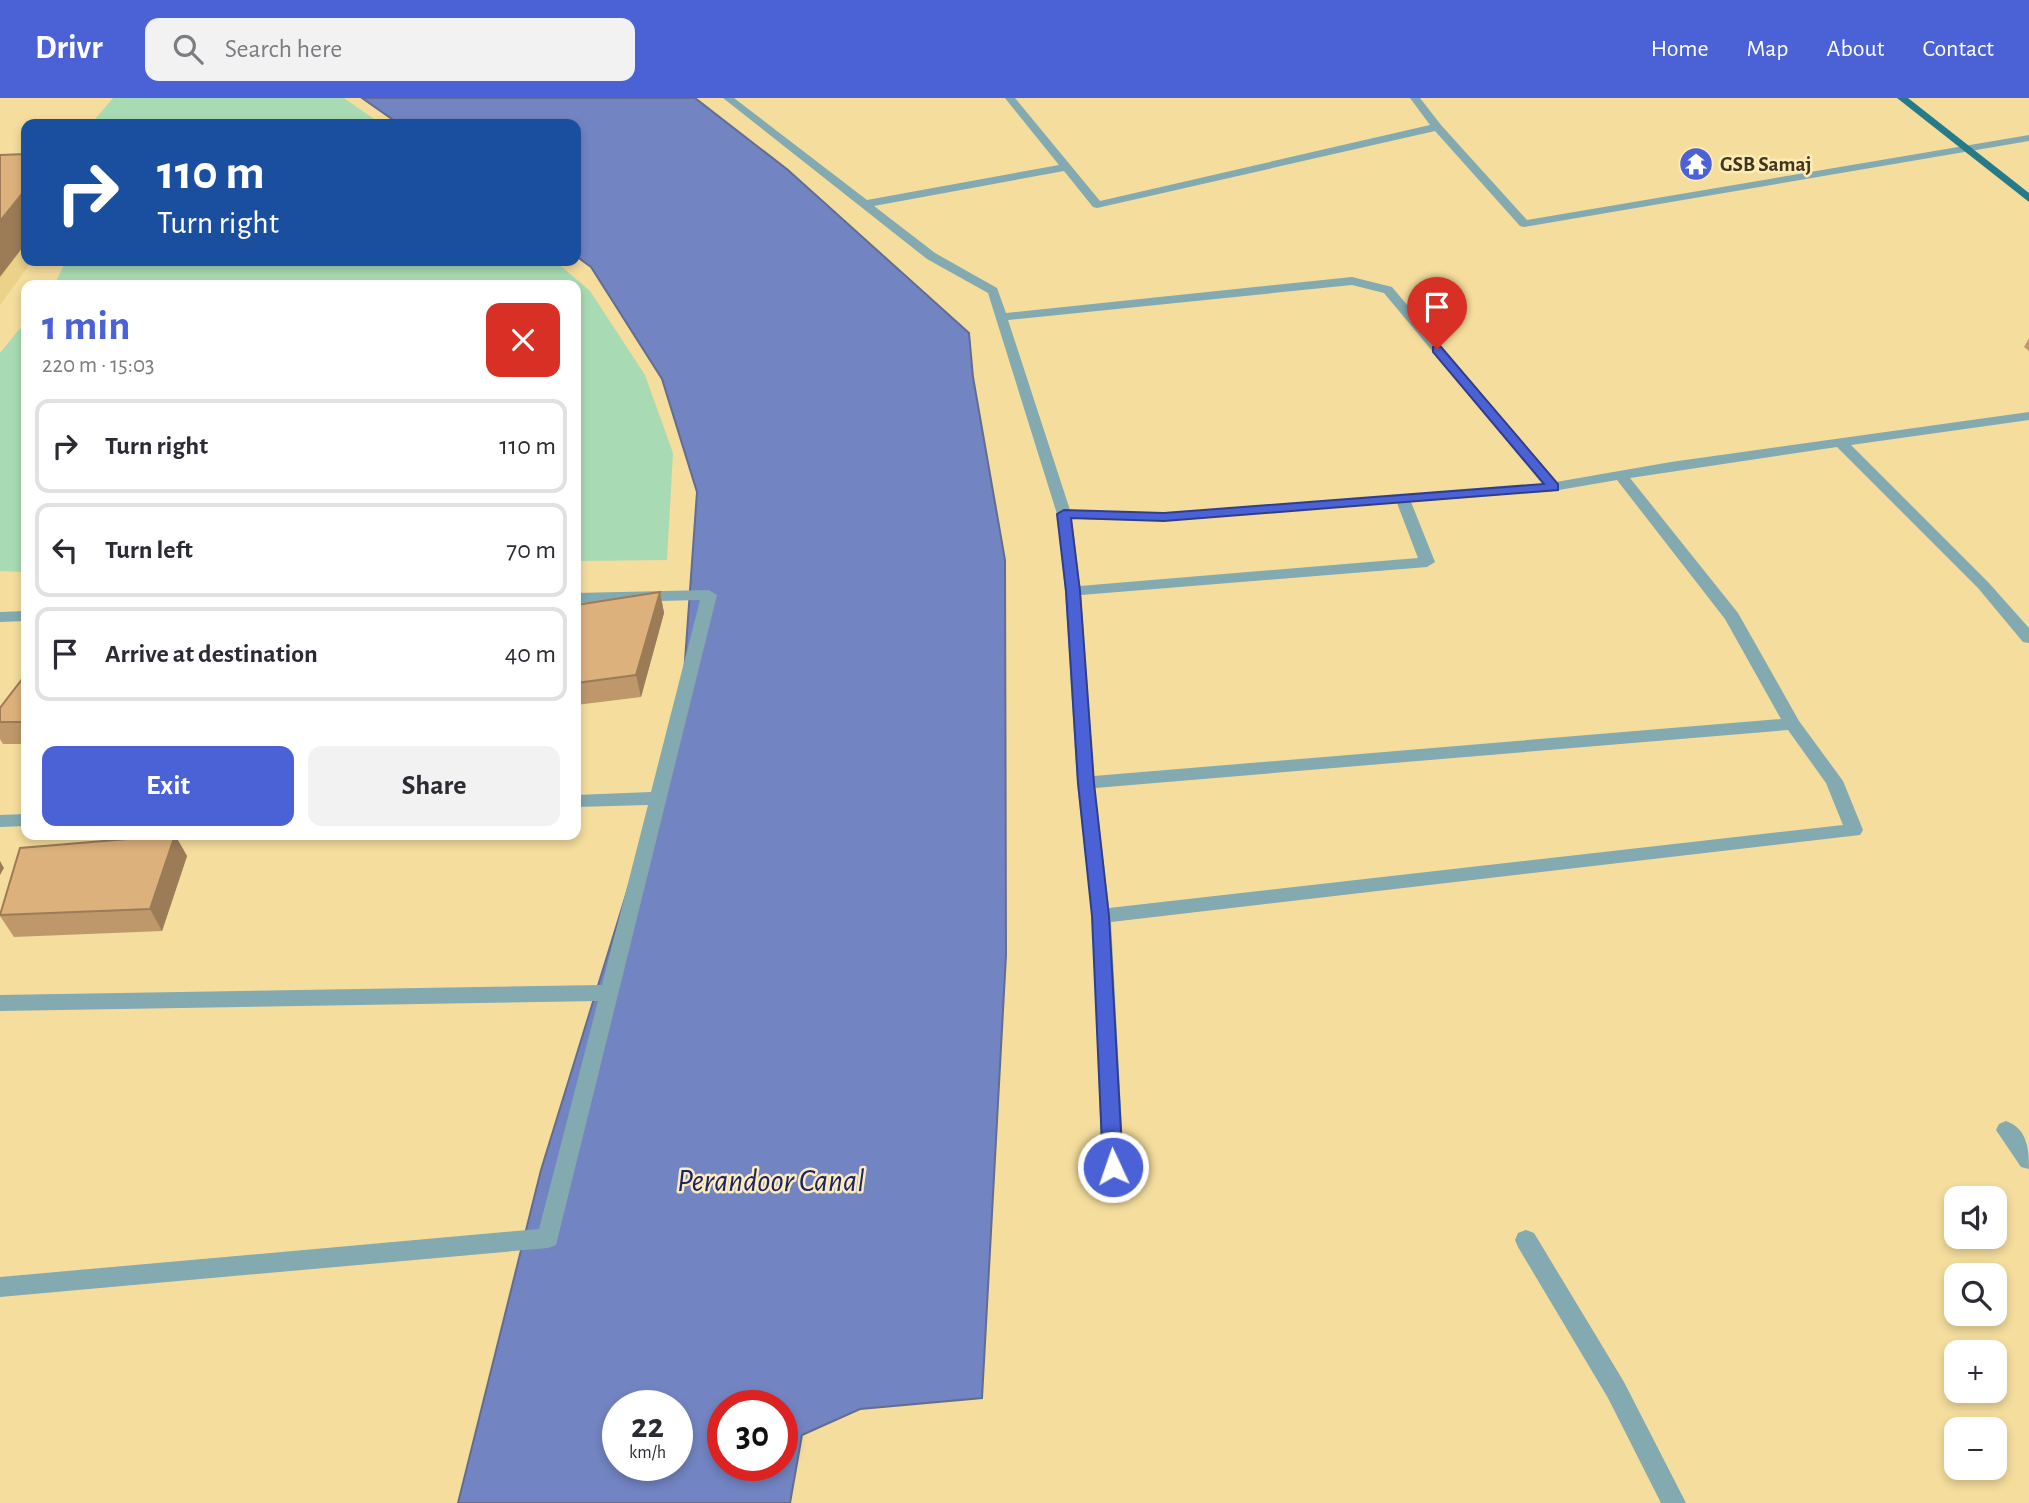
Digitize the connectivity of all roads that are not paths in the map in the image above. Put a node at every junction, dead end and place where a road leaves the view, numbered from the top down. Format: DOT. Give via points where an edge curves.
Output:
graph roads {
  1 [pos="728,98"];
  2 [pos="1010,98"];
  3 [pos="1415,98"];
  4 [pos="1902,98"];
  5 [pos="1437,127"];
  6 [pos="2029,138"];
  7 [pos="1966,149"];
  8 [pos="1067,167"];
  9 [pos="2029,199"];
  10 [pos="866,204"];
  11 [pos="1001,317"];
  12 [pos="2029,416"];
  13 [pos="1841,443"];
  14 [pos="1620,474"];
  15 [pos="1553,487"];
  16 [pos="1402,499"];
  17 [pos="1064,514"];
  18 [pos="1073,591"];
  19 [pos="581,598"];
  20 [pos="21,616"];
  21 [pos="0,617"];
  22 [pos="2029,638"];
  23 [pos="1792,724"];
  24 [pos="1086,783"];
  25 [pos="658,798"];
  26 [pos="581,801"];
  27 [pos="21,820"];
  28 [pos="0,821"];
  29 [pos="1101,916"];
  30 [pos="609,993"];
  31 [pos="0,1003"];
  32 [pos="2006,1130"];
  33 [pos="2029,1160"];
  34 [pos="1113,1167"];
  35 [pos="1526,1240"];
  36 [pos="0,1287"];
  37 [pos="1674,1503"];
  1 -- 10 [label="street"];
  2 -- 8 [label="street"];
  3 -- 5 [label="street"];
  4 -- 7 [label="main road"];
  5 -- 7 [label="street" via="1524,224"];
  5 -- 8 [label="street" via="1097,205"];
  6 -- 7 [label="street"];
  7 -- 9 [label="main road"];
  8 -- 10 [label="street"];
  10 -- 11 [label="street" via="931,256 993,291"];
  11 -- 15 [label="street" via="1352,281 1388,290"];
  11 -- 17 [label="street"];
  12 -- 13 [label="street"];
  13 -- 14 [label="street"];
  13 -- 22 [label="street" via="1983,585"];
  14 -- 15 [label="street"];
  14 -- 23 [label="street" via="1732,617"];
  15 -- 16 [label="street"];
  16 -- 17 [label="street" via="1164,517"];
  16 -- 18 [label="street" via="1427,562"];
  17 -- 18 [label="street"];
  18 -- 24 [label="street"];
  19 -- 25 [label="street" via="709,595"];
  20 -- 21 [label="street"];
  23 -- 24 [label="street"];
  23 -- 29 [label="street" via="1835,781 1854,830"];
  24 -- 29 [label="street"];
  25 -- 26 [label="street"];
  25 -- 30 [label="street"];
  27 -- 28 [label="street"];
  29 -- 34 [label="street"];
  30 -- 31 [label="street"];
  30 -- 36 [label="street" via="548,1238"];
  32 -- 33 [label="street"];
  35 -- 37 [label="street" via="1616,1390"];
}
